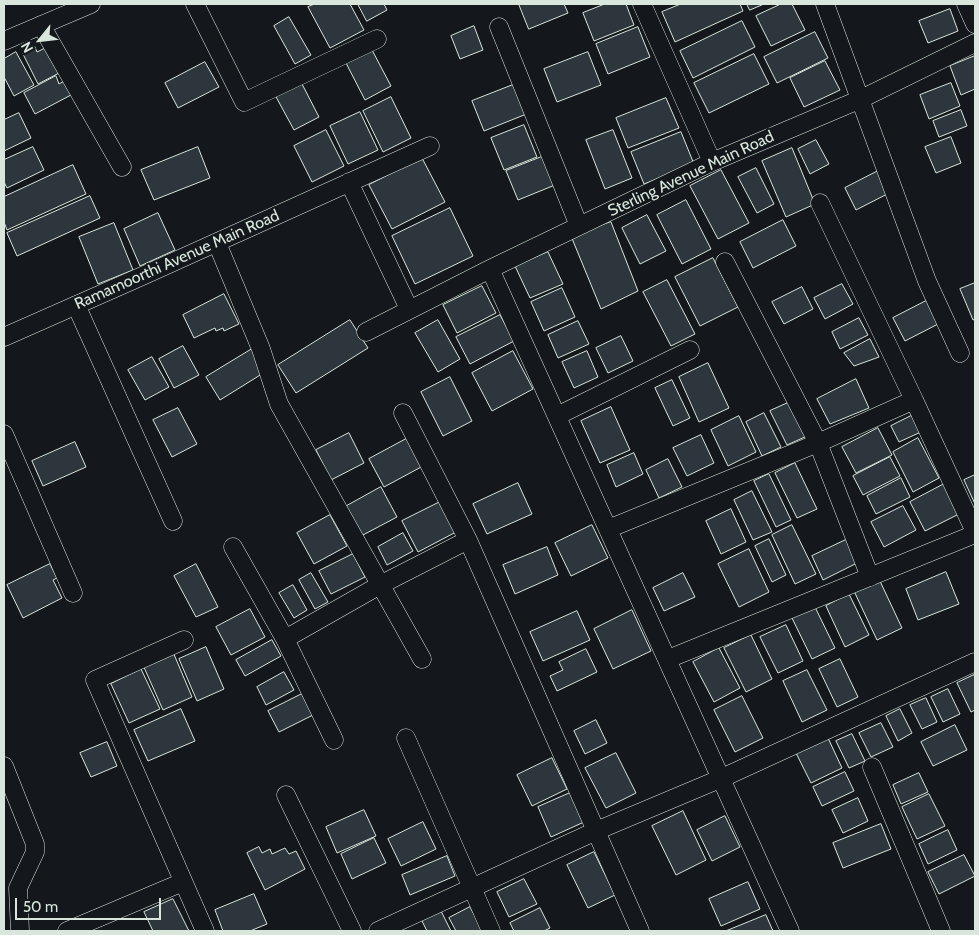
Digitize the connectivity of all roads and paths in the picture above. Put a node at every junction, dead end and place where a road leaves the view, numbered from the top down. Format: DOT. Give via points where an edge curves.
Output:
graph roads {
  1 [pos="91,4"];
  2 [pos="195,4"];
  3 [pos="642,4"];
  4 [pos="825,4"];
  5 [pos="966,4"];
  6 [pos="975,24"];
  7 [pos="41,25"];
  8 [pos="499,27"];
  9 [pos="377,39"];
  10 [pos="4,41"];
  11 [pos="975,43"];
  12 [pos="861,99"];
  13 [pos="430,146"];
  14 [pos="712,162"];
  15 [pos="122,167"];
  16 [pos="349,182"];
  17 [pos="820,203"];
  18 [pos="579,226"];
  19 [pos="217,243"];
  20 [pos="725,262"];
  21 [pos="490,269"];
  22 [pos="76,305"];
  23 [pos="409,309"];
  24 [pos="366,332"];
  25 [pos="4,337"];
  26 [pos="690,350"];
  27 [pos="960,352"];
  28 [pos="914,400"];
  29 [pos="403,413"];
  30 [pos="557,416"];
  31 [pos="4,434"];
  32 [pos="818,443"];
  33 [pos="172,521"];
  34 [pos="608,529"];
  35 [pos="975,533"];
  36 [pos="468,540"];
  37 [pos="233,547"];
  38 [pos="870,577"];
  39 [pos="380,585"];
  40 [pos="73,593"];
  41 [pos="285,639"];
  42 [pos="184,640"];
  43 [pos="422,659"];
  44 [pos="668,659"];
  45 [pos="975,662"];
  46 [pos="406,738"];
  47 [pos="334,740"];
  48 [pos="4,766"];
  49 [pos="872,767"];
  50 [pos="722,778"];
  51 [pos="286,795"];
  52 [pos="596,831"];
  53 [pos="183,882"];
  54 [pos="471,887"];
  55 [pos="20,931"];
  56 [pos="67,931"];
  57 [pos="205,931"];
  58 [pos="352,931"];
  59 [pos="378,931"];
  60 [pos="491,931"];
  61 [pos="640,931"];
  62 [pos="790,931"];
  63 [pos="941,931"];
  1 -- 7 [label="street"];
  2 -- 9 [label="street" via="244,102"];
  3 -- 14 [label="street"];
  4 -- 12 [label="street"];
  5 -- 6 [label="street"];
  7 -- 10 [label="street"];
  7 -- 15 [label="street"];
  8 -- 18 [label="street"];
  11 -- 12 [label="street, Sterling Avenue Main Road"];
  12 -- 14 [label="street, Sterling Avenue Main Road"];
  12 -- 27 [label="street" via="927,281"];
  13 -- 16 [label="street, Ramamoorthi Avenue Main Road"];
  14 -- 18 [label="street, Sterling Avenue Main Road"];
  16 -- 19 [label="street, Ramamoorthi Avenue Main Road"];
  16 -- 23 [label="street"];
  17 -- 28 [label="street"];
  18 -- 21 [label="street, Sterling Avenue Main Road"];
  19 -- 22 [label="street, Ramamoorthi Avenue Main Road"];
  19 -- 39 [label="street" via="261,349 279,404"];
  20 -- 32 [label="street"];
  21 -- 23 [label="street, Sterling Avenue Main Road"];
  21 -- 30 [label="street"];
  22 -- 25 [label="street, Ramamoorthi Avenue Main Road"];
  22 -- 33 [label="street"];
  23 -- 24 [label="street, Sterling Avenue Main Road"];
  26 -- 30 [label="street"];
  28 -- 32 [label="street"];
  28 -- 35 [label="street"];
  29 -- 36 [label="street"];
  30 -- 34 [label="street"];
  31 -- 40 [label="street"];
  32 -- 34 [label="street"];
  32 -- 38 [label="street"];
  34 -- 44 [label="street"];
  35 -- 38 [label="street"];
  36 -- 39 [label="street"];
  36 -- 52 [label="street"];
  37 -- 41 [label="street"];
  38 -- 44 [label="street"];
  39 -- 41 [label="street"];
  39 -- 43 [label="street"];
  41 -- 47 [label="street"];
  42 -- 53 [label="street" via="95,680"];
  44 -- 50 [label="street"];
  45 -- 50 [label="street"];
  46 -- 54 [label="street"];
  48 -- 55 [label="street" via="35,844 35,852 18,888"];
  49 -- 63 [label="street"];
  50 -- 52 [label="street"];
  50 -- 62 [label="street"];
  51 -- 58 [label="street"];
  52 -- 54 [label="street"];
  52 -- 61 [label="street"];
  53 -- 56 [label="street"];
  53 -- 57 [label="street"];
  54 -- 59 [label="street"];
  54 -- 60 [label="street"];
}
